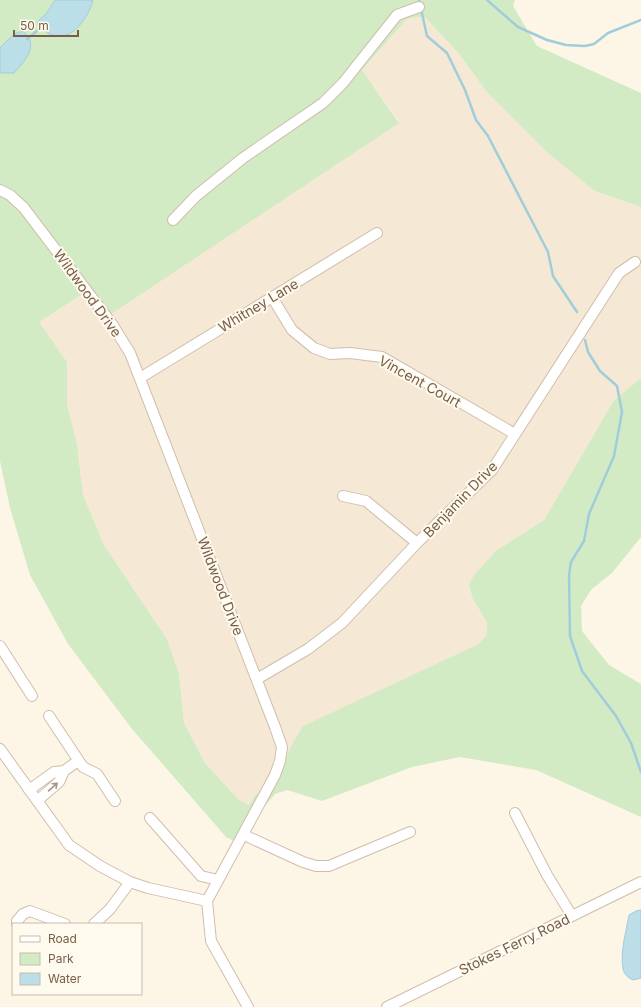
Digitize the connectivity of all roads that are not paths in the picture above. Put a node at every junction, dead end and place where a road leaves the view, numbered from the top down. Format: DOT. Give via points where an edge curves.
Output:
graph roads {
  1 [pos="418,7"];
  2 [pos="0,190"];
  3 [pos="172,220"];
  4 [pos="377,233"];
  5 [pos="635,262"];
  6 [pos="272,297"];
  7 [pos="140,378"];
  8 [pos="515,434"];
  9 [pos="343,496"];
  10 [pos="417,543"];
  11 [pos="0,646"];
  12 [pos="258,679"];
  13 [pos="32,696"];
  14 [pos="49,716"];
  15 [pos="0,749"];
  16 [pos="78,760"];
  17 [pos="64,770"];
  18 [pos="29,790"];
  19 [pos="37,801"];
  20 [pos="114,801"];
  21 [pos="515,813"];
  22 [pos="150,818"];
  23 [pos="410,832"];
  24 [pos="244,835"];
  25 [pos="218,880"];
  26 [pos="130,882"];
  27 [pos="641,882"];
  28 [pos="207,901"];
  29 [pos="572,916"];
  30 [pos="17,923"];
  31 [pos="62,923"];
  32 [pos="95,923"];
  33 [pos="248,1007"];
  34 [pos="387,1007"];
  1 -- 3 [label="street" via="397,15 343,83 323,102 243,158 196,196"];
  2 -- 7 [label="street, Wildwood Drive" via="24,208 112,324 130,353"];
  4 -- 6 [label="street, Whitney Lane"];
  5 -- 8 [label="street, Benjamin Drive" via="619,273"];
  6 -- 7 [label="street, Whitney Lane"];
  6 -- 8 [label="street, Vincent Court" via="292,330 314,348 330,354 350,353 382,357"];
  7 -- 12 [label="street, Wildwood Drive"];
  8 -- 10 [label="street, Benjamin Drive" via="492,470"];
  9 -- 10 [label="street" via="366,501"];
  10 -- 12 [label="street, Benjamin Drive" via="342,623 308,649"];
  11 -- 13 [label="street"];
  12 -- 24 [label="street, Wildwood Drive" via="282,747 275,775"];
  14 -- 16 [label="street"];
  15 -- 18 [label="street"];
  16 -- 17 [label="street"];
  16 -- 20 [label="street" via="83,767 97,774"];
  17 -- 18 [label="street" via="54,772"];
  19 -- 17 [label="street, one-way" via="59,782"];
  18 -- 19 [label="street"];
  19 -- 26 [label="street" via="69,845"];
  21 -- 29 [label="street" via="547,875"];
  22 -- 25 [label="street" via="201,876"];
  23 -- 24 [label="street" via="329,866 303,862"];
  24 -- 25 [label="street, Wildwood Drive"];
  25 -- 28 [label="street, Wildwood Drive"];
  26 -- 28 [label="street"];
  26 -- 32 [label="street" via="110,909"];
  27 -- 29 [label="street, Stokes Ferry Road"];
  28 -- 33 [label="street" via="211,941"];
  29 -- 34 [label="street, Stokes Ferry Road"];
  30 -- 31 [label="street" via="23,914 30,911"];
}
